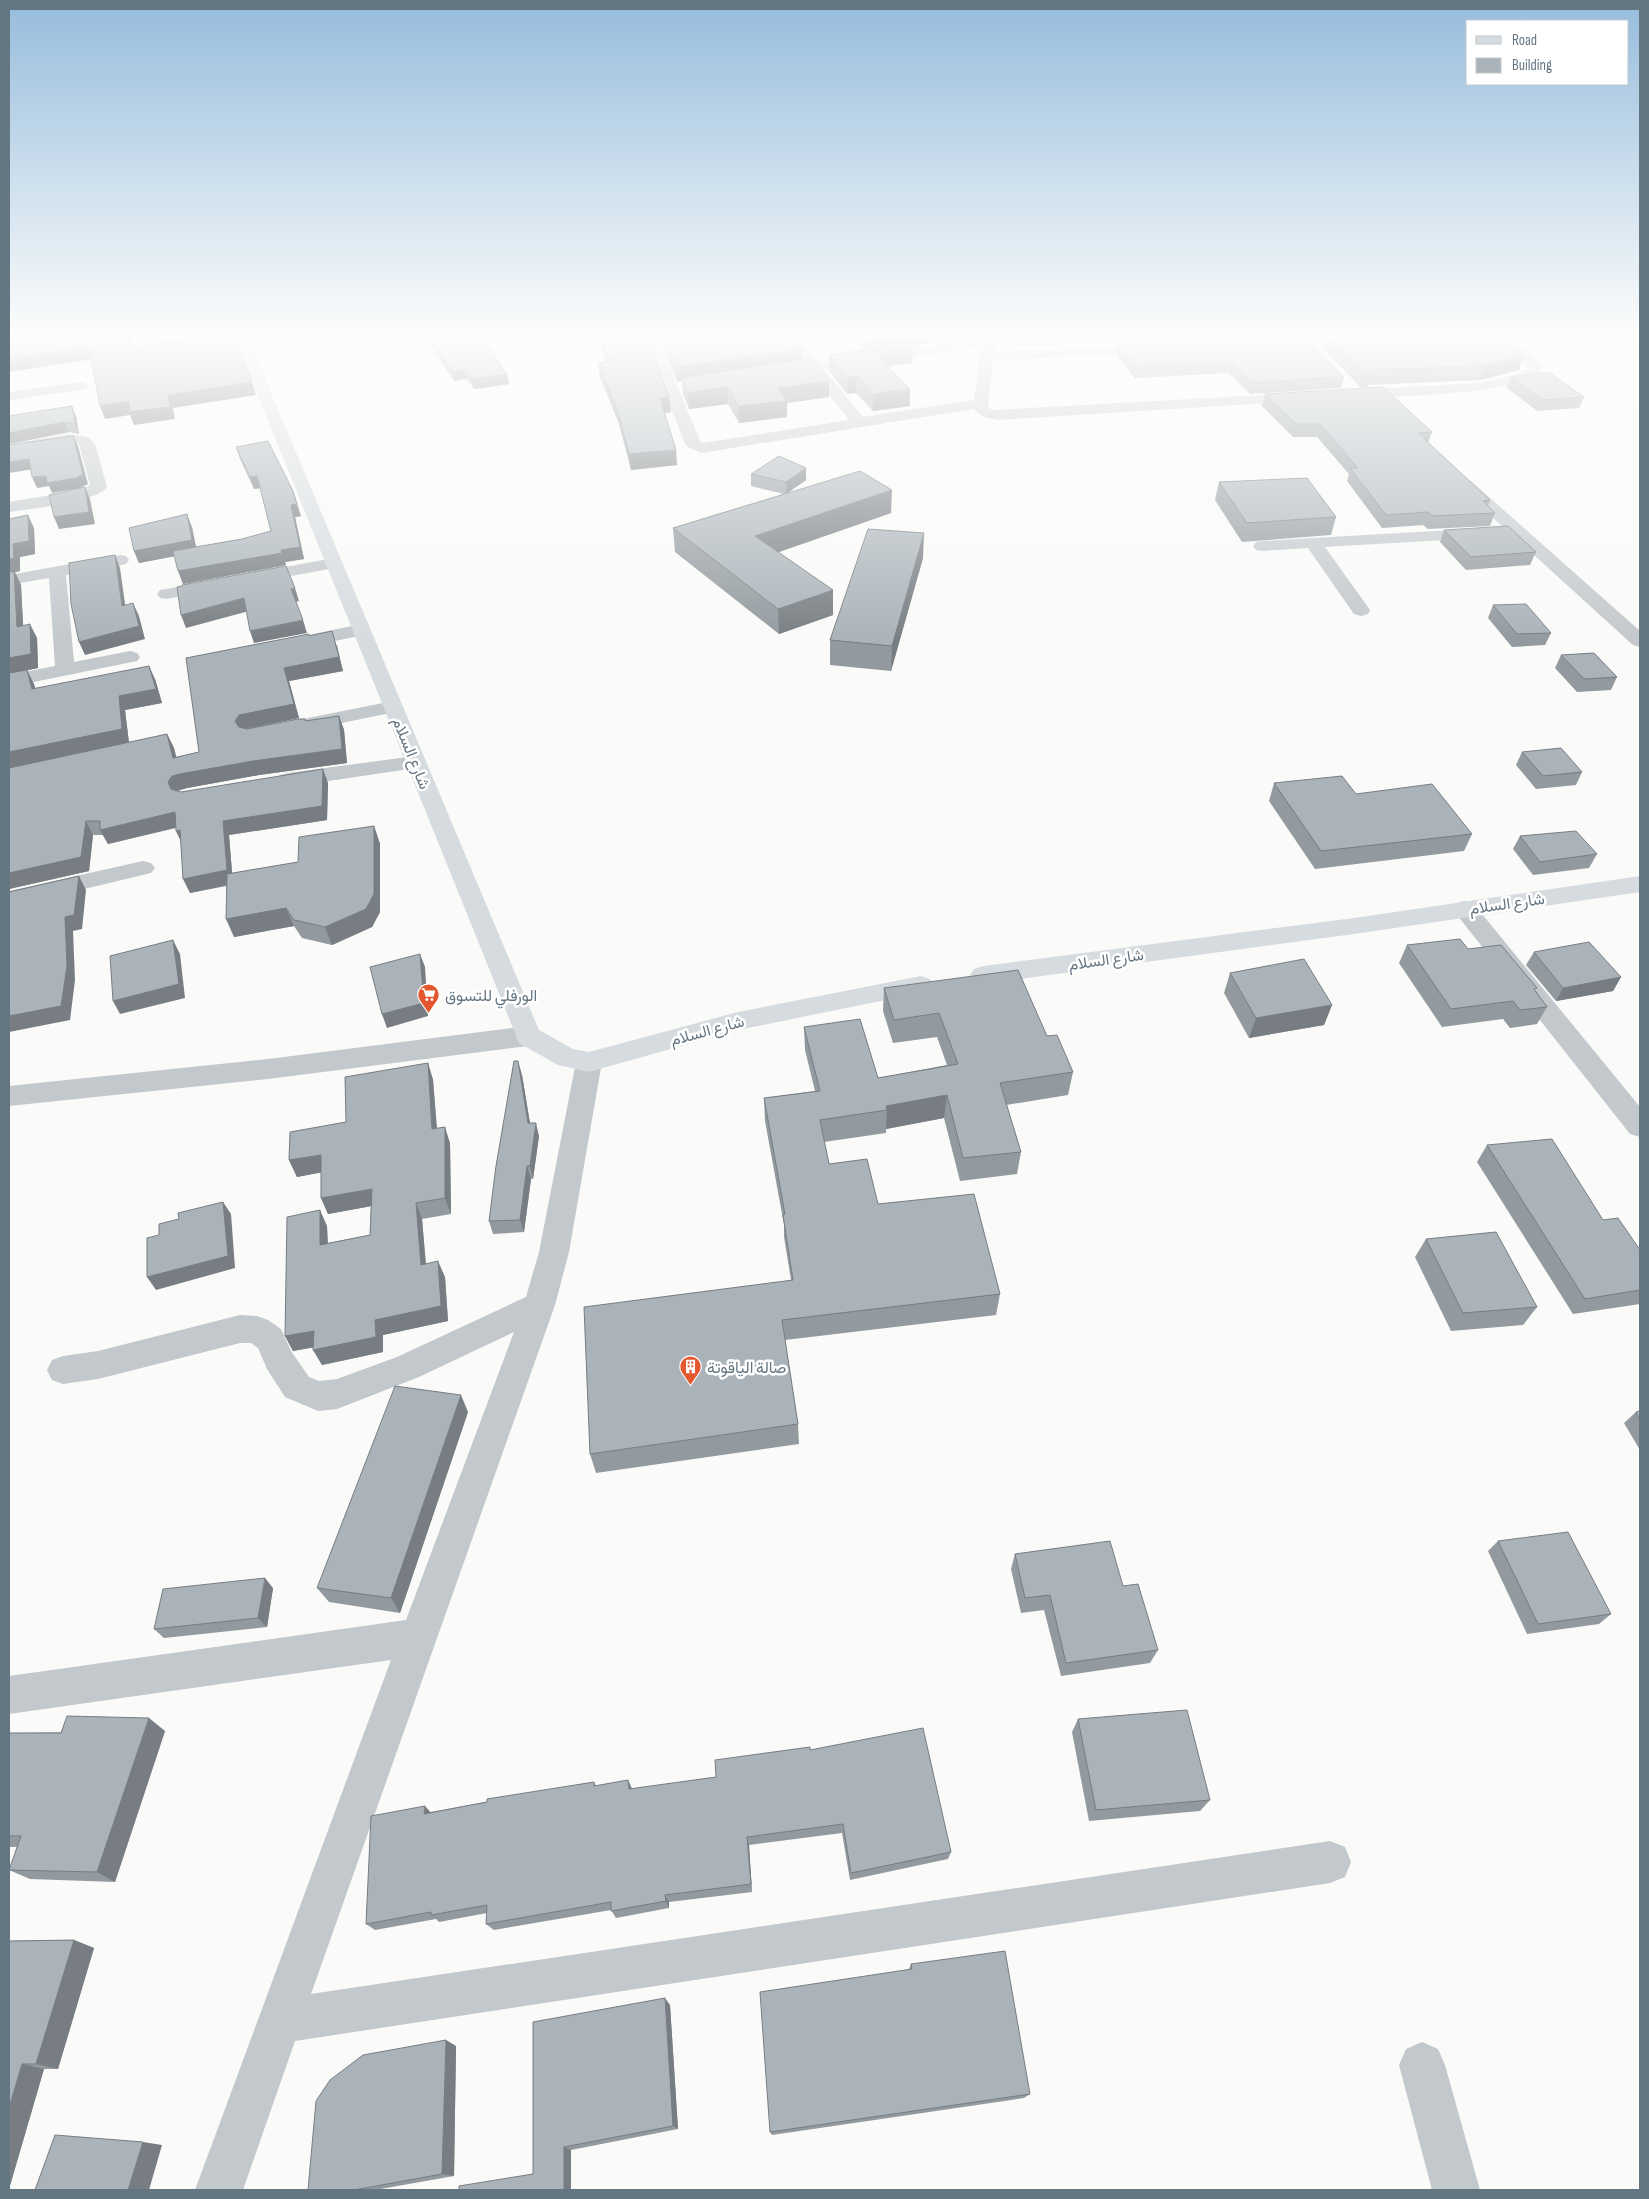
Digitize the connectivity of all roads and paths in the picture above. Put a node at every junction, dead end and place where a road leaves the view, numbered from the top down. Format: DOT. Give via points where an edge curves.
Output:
graph roads {
  1 [pos="283,439"];
  2 [pos="691,439"];
  3 [pos="761,439"];
  4 [pos="9,449"];
  5 [pos="1465,484"];
  6 [pos="9,507"];
  7 [pos="1517,531"];
  8 [pos="1313,543"];
  9 [pos="1262,546"];
  10 [pos="120,560"];
  11 [pos="334,563"];
  12 [pos="57,572"];
  13 [pos="9,580"];
  14 [pos="166,594"];
  15 [pos="1361,610"];
  16 [pos="361,630"];
  17 [pos="1640,642"];
  18 [pos="274,647"];
  19 [pos="130,657"];
  20 [pos="65,670"];
  21 [pos="9,681"];
  22 [pos="393,707"];
  23 [pos="280,729"];
  24 [pos="415,762"];
  25 [pos="269,783"];
  26 [pos="143,868"];
  27 [pos="1640,884"];
  28 [pos="9,900"];
  29 [pos="1465,909"];
  30 [pos="966,978"];
  31 [pos="938,982"];
  32 [pos="528,1036"];
  33 [pos="589,1062"];
  34 [pos="9,1096"];
  35 [pos="1640,1126"];
  36 [pos="539,1305"];
  37 [pos="63,1370"];
  38 [pos="418,1637"];
  39 [pos="9,1695"];
  40 [pos="1330,1862"];
  41 [pos="279,2021"];
  42 [pos="1422,2065"];
  43 [pos="219,2190"];
  44 [pos="1456,2190"];
  1 -- 11 [label="main road, شارع السلام"];
  2 -- 3 [label="street" via="701,448"];
  4 -- 6 [label="street" via="69,439 83,440 99,487 86,494"];
  5 -- 7 [label="street"];
  7 -- 8 [label="street"];
  7 -- 17 [label="street"];
  8 -- 9 [label="street"];
  8 -- 15 [label="street"];
  10 -- 12 [label="street"];
  11 -- 14 [label="street"];
  11 -- 16 [label="main road, شارع السلام"];
  12 -- 13 [label="street"];
  12 -- 20 [label="street"];
  16 -- 18 [label="street"];
  16 -- 22 [label="main road, شارع السلام"];
  19 -- 20 [label="street"];
  20 -- 21 [label="street"];
  22 -- 23 [label="street"];
  22 -- 24 [label="main road, شارع السلام"];
  24 -- 25 [label="street"];
  24 -- 32 [label="main road, شارع السلام"];
  26 -- 28 [label="street"];
  27 -- 29 [label="main road, شارع السلام"];
  29 -- 30 [label="main road, شارع السلام"];
  29 -- 35 [label="street"];
  31 -- 33 [label="main road, شارع السلام" via="738,1021"];
  32 -- 33 [label="main road, شارع السلام" via="568,1058"];
  32 -- 34 [label="street" via="367,1059"];
  33 -- 36 [label="street" via="554,1252"];
  36 -- 37 [label="street" via="408,1367 337,1394 318,1396 297,1387 278,1359 270,1339 257,1330 240,1330 98,1365"];
  36 -- 38 [label="street"];
  38 -- 39 [label="street"];
  38 -- 41 [label="street"];
  40 -- 41 [label="street"];
  41 -- 43 [label="street"];
  42 -- 44 [label="street"];
}
